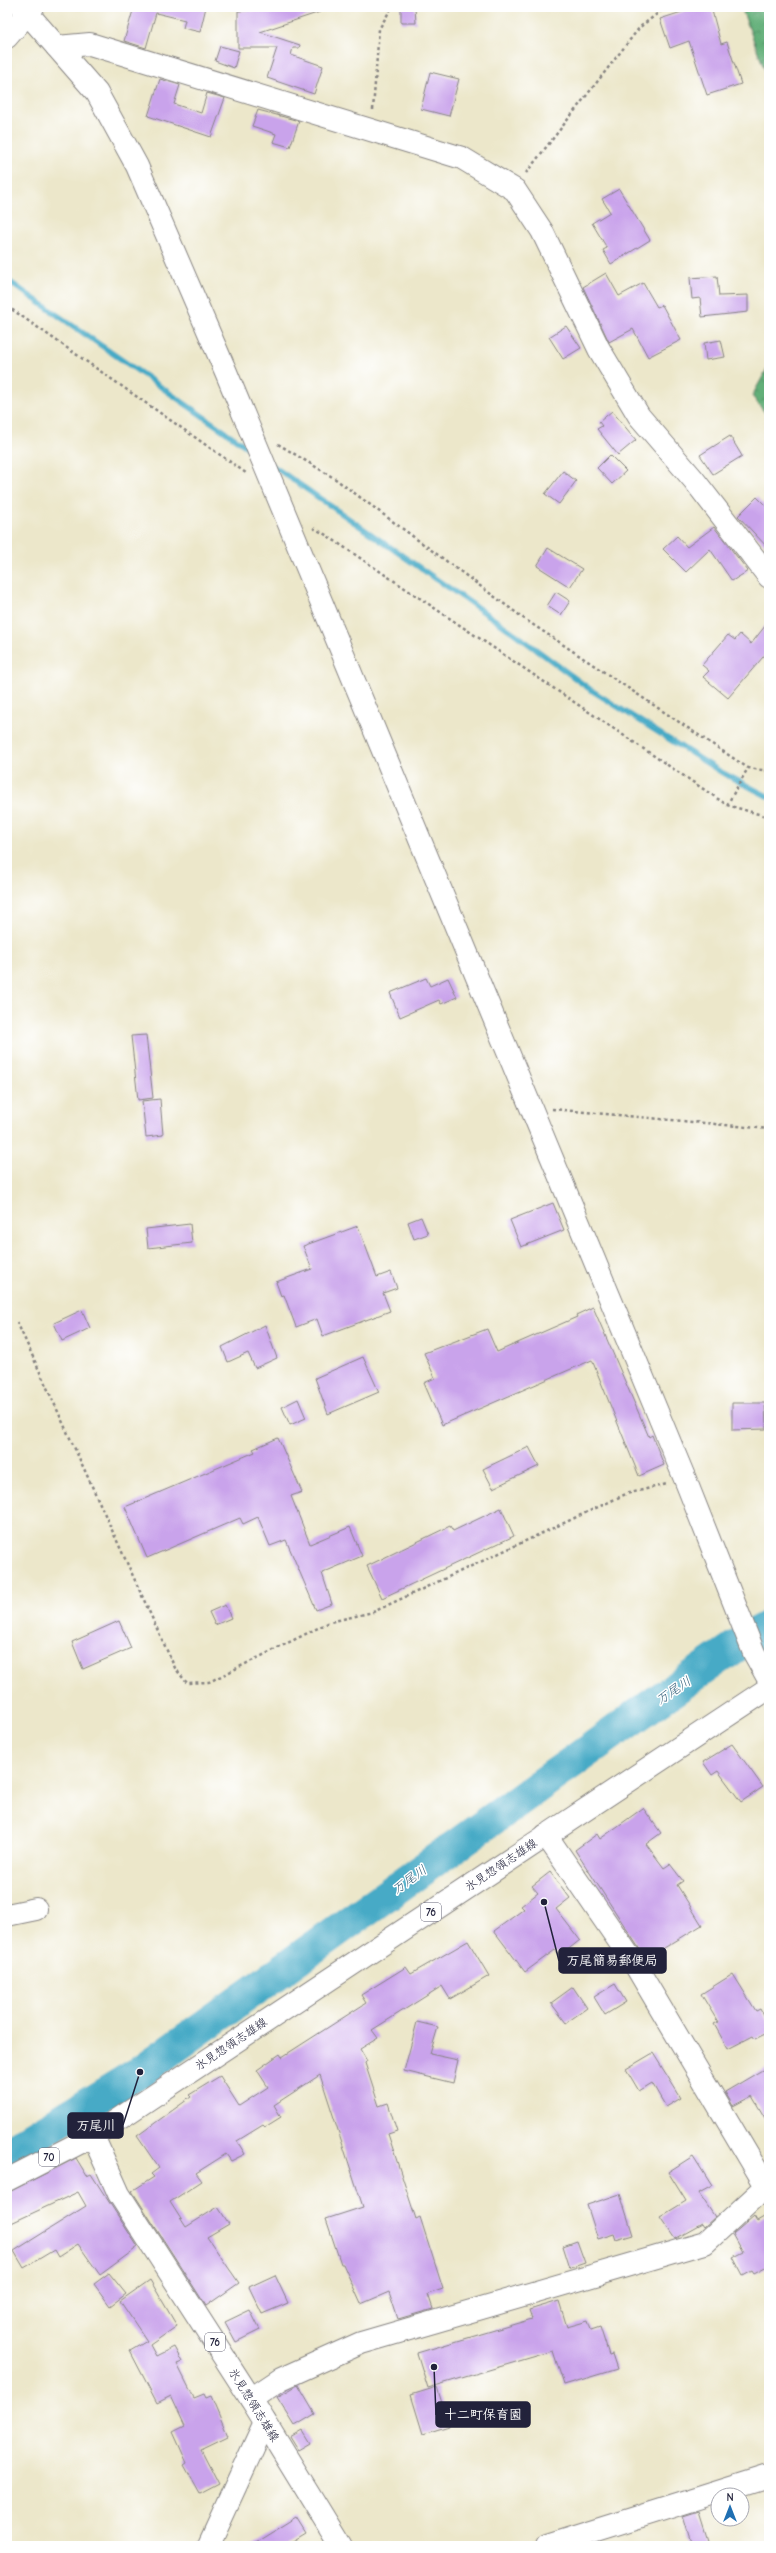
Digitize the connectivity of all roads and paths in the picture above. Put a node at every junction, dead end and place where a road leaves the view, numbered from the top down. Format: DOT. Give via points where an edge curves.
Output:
graph roads {
  1 [pos="392,7"];
  2 [pos="666,7"];
  3 [pos="28,9"];
  4 [pos="7,37"];
  5 [pos="57,47"];
  6 [pos="372,130"];
  7 [pos="515,190"];
  8 [pos="7,306"];
  9 [pos="264,441"];
  10 [pos="270,480"];
  11 [pos="284,517"];
  12 [pos="769,577"];
  13 [pos="748,768"];
  14 [pos="769,771"];
  15 [pos="727,805"];
  16 [pos="769,817"];
  17 [pos="530,1106"];
  18 [pos="769,1129"];
  19 [pos="17,1322"];
  20 [pos="685,1480"];
  21 [pos="769,1680"];
  22 [pos="769,1688"];
  23 [pos="546,1835"];
  24 [pos="36,1909"];
  25 [pos="7,1915"];
  26 [pos="93,2136"];
  27 [pos="7,2180"];
  28 [pos="768,2187"];
  29 [pos="251,2399"];
  30 [pos="265,2422"];
  31 [pos="769,2476"];
  32 [pos="208,2546"];
  33 [pos="341,2546"];
  34 [pos="546,2546"];
  1 -- 6 [label="path" via="379,29"];
  2 -- 7 [label="path" via="640,27"];
  3 -- 4 [label="street"];
  3 -- 5 [label="street"];
  5 -- 6 [label="street" via="90,44"];
  5 -- 9 [label="street" via="96,94 137,166"];
  6 -- 7 [label="street" via="462,158"];
  7 -- 12 [label="street" via="542,231 599,349 639,416 694,480"];
  8 -- 10 [label="path" via="238,469"];
  9 -- 10 [label="street"];
  9 -- 13 [label="path" via="334,478 526,620"];
  10 -- 11 [label="street"];
  11 -- 15 [label="path" via="323,532"];
  11 -- 17 [label="street"];
  13 -- 14 [label="path"];
  13 -- 15 [label="path"];
  15 -- 16 [label="path"];
  17 -- 18 [label="path"];
  17 -- 20 [label="street"];
  19 -- 20 [label="path" via="176,1668 187,1683 210,1682 330,1622 373,1612 626,1494"];
  20 -- 21 [label="street" via="754,1653"];
  22 -- 23 [label="street, 氷見惣領志雄線 / 76"];
  23 -- 26 [label="street, 氷見惣領志雄線 / 76"];
  23 -- 28 [label="street" via="634,1963"];
  24 -- 25 [label="street"];
  26 -- 27 [label="street, 70"];
  26 -- 29 [label="street, 氷見惣領志雄線 / 76" via="119,2194"];
  28 -- 29 [label="street" via="705,2243 360,2343 281,2379"];
  29 -- 30 [label="street, 氷見惣領志雄線 / 76"];
  30 -- 32 [label="street"];
  30 -- 33 [label="street, 氷見惣領志雄線 / 76"];
  31 -- 34 [label="street"];
}
